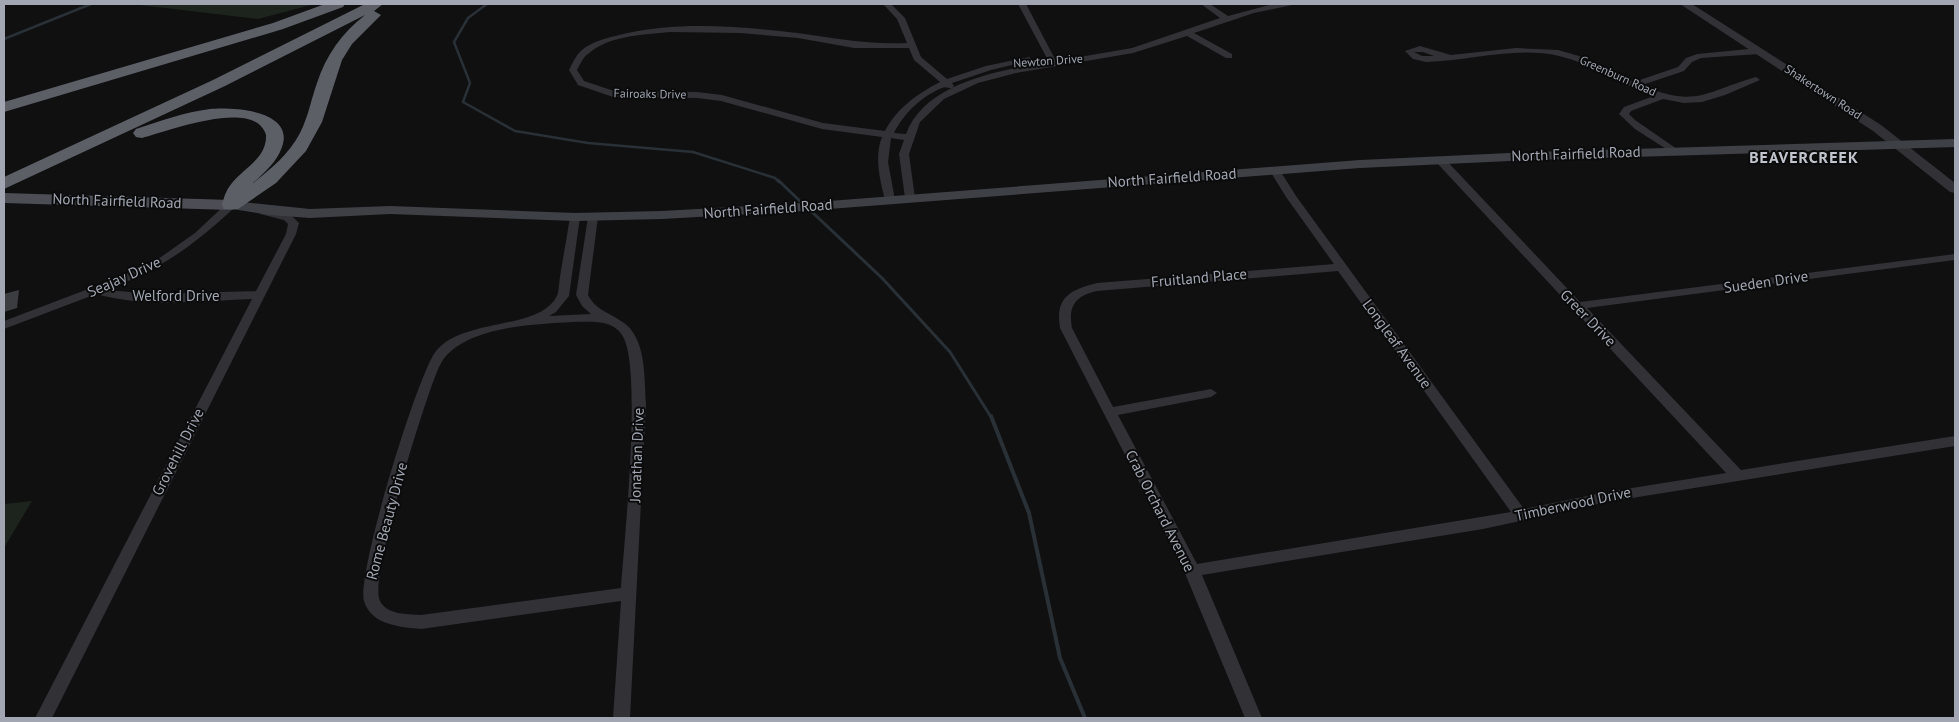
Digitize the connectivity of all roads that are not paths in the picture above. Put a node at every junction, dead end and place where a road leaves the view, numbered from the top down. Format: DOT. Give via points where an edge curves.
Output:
graph roads {
  1 [pos="338,4"];
  2 [pos="357,4"];
  3 [pos="376,4"];
  4 [pos="391,4"];
  5 [pos="887,4"];
  6 [pos="1022,4"];
  7 [pos="1205,4"];
  8 [pos="1293,4"];
  9 [pos="1684,4"];
  10 [pos="1228,20"];
  11 [pos="1188,33"];
  12 [pos="911,45"];
  13 [pos="1759,51"];
  14 [pos="1229,56"];
  15 [pos="1447,57"];
  16 [pos="1052,62"];
  17 [pos="1756,80"];
  18 [pos="945,83"];
  19 [pos="1636,84"];
  20 [pos="953,89"];
  21 [pos="1662,96"];
  22 [pos="4,107"];
  23 [pos="1630,123"];
  24 [pos="888,135"];
  25 [pos="906,137"];
  26 [pos="1955,142"];
  27 [pos="1902,145"];
  28 [pos="1667,151"];
  29 [pos="1440,160"];
  30 [pos="1275,171"];
  31 [pos="4,173"];
  32 [pos="1955,189"];
  33 [pos="7,192"];
  34 [pos="910,198"];
  35 [pos="890,200"];
  36 [pos="231,205"];
  37 [pos="256,210"];
  38 [pos="390,210"];
  39 [pos="575,217"];
  40 [pos="593,217"];
  41 [pos="1955,256"];
  42 [pos="1341,267"];
  43 [pos="95,290"];
  44 [pos="258,295"];
  45 [pos="1065,306"];
  46 [pos="1576,306"];
  47 [pos="607,320"];
  48 [pos="517,325"];
  49 [pos="4,326"];
  50 [pos="1211,393"];
  51 [pos="1109,412"];
  52 [pos="1955,441"];
  53 [pos="1737,475"];
  54 [pos="1522,515"];
  55 [pos="1191,570"];
  56 [pos="629,593"];
  57 [pos="43,718"];
  58 [pos="622,718"];
  59 [pos="1253,718"];
  1 -- 22 [label="highway" via="278,26"];
  2 -- 31 [label="highway"];
  3 -- 33 [label="highway"];
  4 -- 36 [label="highway" via="362,25 338,51 328,72 314,123 298,149 263,186"];
  5 -- 12 [label="street" via="901,18"];
  6 -- 16 [label="street"];
  7 -- 10 [label="street"];
  8 -- 10 [label="street, Newton Drive" via="1278,5"];
  9 -- 13 [label="street, Shakertown Road"];
  10 -- 11 [label="street, Newton Drive"];
  11 -- 14 [label="street"];
  11 -- 16 [label="street, Newton Drive" via="1133,50"];
  12 -- 18 [label="street" via="917,58"];
  12 -- 24 [label="street, Fairoaks Drive" via="855,45 758,32 648,30 596,44 581,55 573,70 581,84 606,93 716,97 822,126"];
  13 -- 19 [label="street" via="1700,56 1689,60 1681,69"];
  13 -- 27 [label="street, Shakertown Road"];
  15 -- 19 [label="street, Greenburn Road" via="1542,50 1591,63"];
  16 -- 18 [label="street, Newton Drive" via="996,66"];
  16 -- 20 [label="street, Newton Drive"];
  17 -- 21 [label="street, Greenburn Road" via="1702,99"];
  18 -- 20 [label="street"];
  18 -- 24 [label="street, Newton Drive" via="910,106"];
  19 -- 21 [label="street, Greenburn Road"];
  20 -- 25 [label="street, Newton Drive" via="928,106"];
  21 -- 23 [label="street" via="1628,110 1624,114"];
  23 -- 28 [label="street"];
  23 -- 28 [label="street" via="1649,132"];
  24 -- 25 [label="street, Fairoaks Drive"];
  24 -- 35 [label="street, Newton Drive" via="884,168"];
  25 -- 34 [label="street, Newton Drive" via="904,173"];
  26 -- 27 [label="main road, North Fairfield Road"];
  27 -- 28 [label="main road, North Fairfield Road"];
  27 -- 32 [label="street, Shakertown Road"];
  28 -- 29 [label="main road, North Fairfield Road"];
  29 -- 30 [label="main road, North Fairfield Road"];
  29 -- 46 [label="street, Greer Drive"];
  30 -- 34 [label="main road, North Fairfield Road"];
  30 -- 42 [label="street, Longleaf Avenue"];
  33 -- 36 [label="main road, North Fairfield Road"];
  33 -- 36 [label="highway" via="99,148 160,127 192,117 241,114 264,120 271,127 275,139 268,158 236,189"];
  34 -- 35 [label="main road, North Fairfield Road"];
  35 -- 40 [label="main road, North Fairfield Road"];
  36 -- 37 [label="main road, North Fairfield Road"];
  36 -- 38 [label="main road, North Fairfield Road" via="265,201 372,204"];
  36 -- 43 [label="street, Seajay Drive" via="173,254"];
  37 -- 38 [label="main road, North Fairfield Road"];
  37 -- 44 [label="street, Grovehill Drive" via="288,218 294,223 292,234"];
  38 -- 39 [label="main road, North Fairfield Road"];
  39 -- 40 [label="main road, North Fairfield Road"];
  39 -- 48 [label="street" via="563,296 546,313"];
  40 -- 47 [label="street, Jonathan Drive" via="582,295 591,310"];
  41 -- 46 [label="street, Sueden Drive"];
  42 -- 45 [label="street, Fruitland Place" via="1097,287 1078,293"];
  42 -- 54 [label="street, Longleaf Avenue"];
  43 -- 44 [label="street, Welford Drive" via="109,295 135,297"];
  43 -- 49 [label="street, Seajay Drive"];
  44 -- 57 [label="street, Grovehill Drive"];
  45 -- 51 [label="street, Crab Orchard Avenue" via="1066,328"];
  46 -- 53 [label="street, Greer Drive"];
  47 -- 48 [label="street, Rome Beauty Drive" via="580,318"];
  47 -- 56 [label="street, Jonathan Drive" via="630,336 636,364 639,404"];
  48 -- 56 [label="street, Rome Beauty Drive" via="466,336 435,360 387,513 370,579 371,600 386,615 398,620 421,622"];
  50 -- 51 [label="street"];
  51 -- 55 [label="street, Crab Orchard Avenue"];
  52 -- 53 [label="street, Timberwood Drive"];
  53 -- 54 [label="street, Timberwood Drive" via="1606,496"];
  54 -- 55 [label="street, Timberwood Drive"];
  55 -- 59 [label="street, Crab Orchard Avenue"];
  56 -- 58 [label="street, Jonathan Drive"];
}
